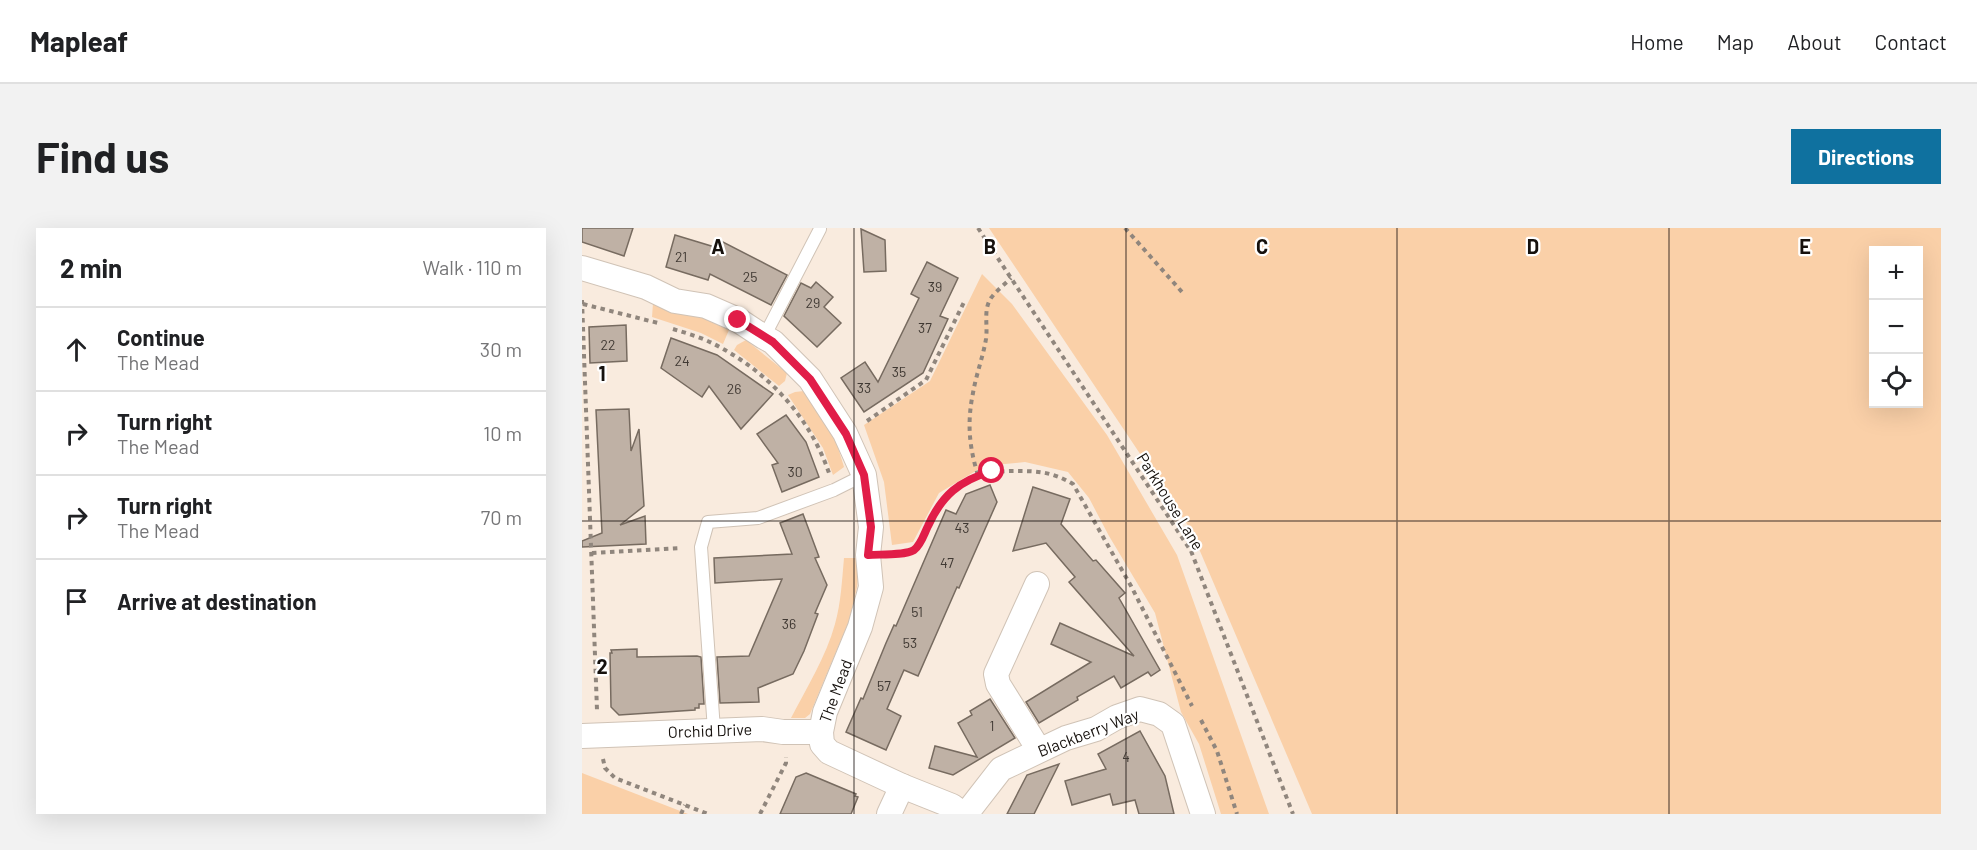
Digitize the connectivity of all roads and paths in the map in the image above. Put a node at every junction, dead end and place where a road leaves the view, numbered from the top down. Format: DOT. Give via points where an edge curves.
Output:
graph roads {
  1 [pos="978,228"];
  2 [pos="1125,228"];
  3 [pos="820,230"];
  4 [pos="582,268"];
  5 [pos="1011,278"];
  6 [pos="1182,292"];
  7 [pos="965,300"];
  8 [pos="582,302"];
  9 [pos="663,325"];
  10 [pos="672,328"];
  11 [pos="764,337"];
  12 [pos="846,435"];
  13 [pos="864,475"];
  14 [pos="978,475"];
  15 [pos="834,490"];
  16 [pos="701,547"];
  17 [pos="592,553"];
  18 [pos="868,555"];
  19 [pos="1037,584"];
  20 [pos="1194,709"];
  21 [pos="1200,719"];
  22 [pos="714,730"];
  23 [pos="821,732"];
  24 [pos="590,735"];
  25 [pos="1039,750"];
  26 [pos="786,763"];
  27 [pos="902,786"];
  28 [pos="685,804"];
  29 [pos="681,814"];
  30 [pos="708,814"];
  31 [pos="760,814"];
  32 [pos="889,814"];
  33 [pos="965,814"];
  34 [pos="1203,814"];
  35 [pos="1237,814"];
  36 [pos="1293,814"];
  1 -- 5 [label="path, Parkhouse Lane"];
  2 -- 6 [label="path"];
  3 -- 11 [label="lane"];
  4 -- 11 [label="street, The Mead" via="646,287 675,301 706,306"];
  5 -- 14 [label="path" via="991,298 983,357 973,392 970,450"];
  5 -- 36 [label="path, Parkhouse Lane" via="1191,551"];
  7 -- 12 [label="path" via="926,380"];
  8 -- 9 [label="path"];
  8 -- 17 [label="path"];
  10 -- 15 [label="path" via="711,342 750,365 775,387 794,409 822,455"];
  11 -- 12 [label="street, The Mead" via="810,379"];
  12 -- 13 [label="street, The Mead"];
  13 -- 15 [label="lane"];
  13 -- 18 [label="street, The Mead" via="871,527"];
  14 -- 18 [label="path" via="946,496 914,550"];
  14 -- 20 [label="path" via="992,471 1043,471 1073,484"];
  15 -- 16 [label="lane" via="758,518 708,522"];
  16 -- 17 [label="path"];
  16 -- 22 [label="lane"];
  17 -- 24 [label="path"];
  18 -- 23 [label="street, The Mead" via="871,586 863,617 825,712"];
  19 -- 25 [label="street" via="996,674 998,684"];
  21 -- 35 [label="path" via="1216,751"];
  22 -- 23 [label="street, Orchid Drive"];
  22 -- 24 [label="street, Orchid Drive"];
  23 -- 27 [label="street, The Mead" via="822,744 829,752"];
  24 -- 28 [label="path" via="605,768 615,778"];
  25 -- 33 [label="street, Blackberry Way" via="1001,768"];
  25 -- 34 [label="street, Blackberry Way" via="1140,709 1159,714 1173,724"];
  26 -- 31 [label="path"];
  27 -- 32 [label="street"];
  27 -- 33 [label="street, The Mead"];
  28 -- 29 [label="path"];
  28 -- 30 [label="path"];
}
